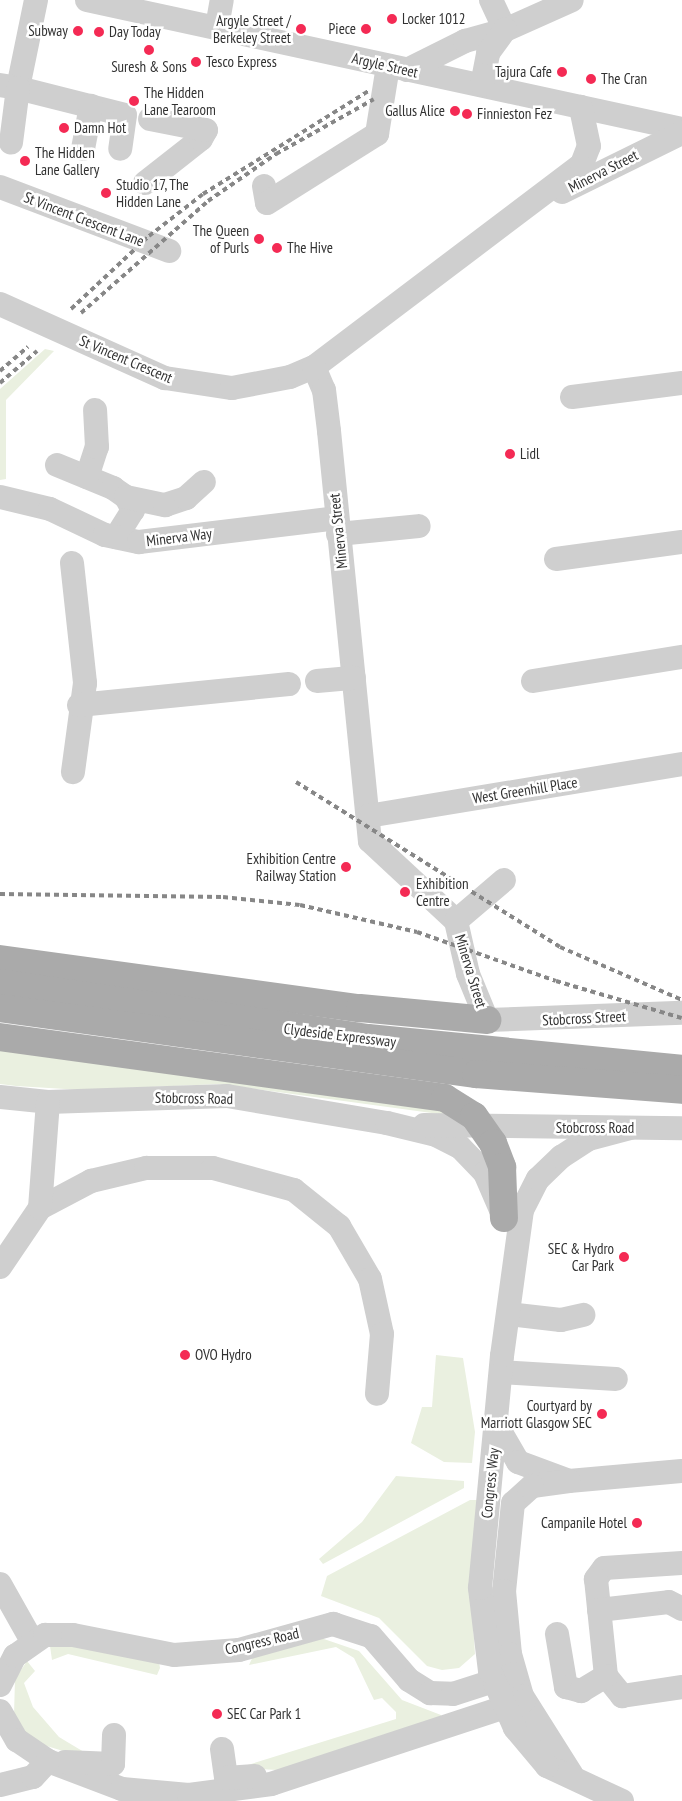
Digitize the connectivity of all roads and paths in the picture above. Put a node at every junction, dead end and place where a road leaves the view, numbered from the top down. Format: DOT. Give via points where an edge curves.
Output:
graph roads {
  1 [pos="36,0"];
  2 [pos="87,0"];
  3 [pos="222,0"];
  4 [pos="491,0"];
  5 [pos="572,0"];
  6 [pos="217,27"];
  7 [pos="505,30"];
  8 [pos="397,68"];
  9 [pos="9,86"];
  10 [pos="482,86"];
  11 [pos="91,106"];
  12 [pos="581,107"];
  13 [pos="136,117"];
  14 [pos="682,131"];
  15 [pos="11,144"];
  16 [pos="83,149"];
  17 [pos="120,149"];
  18 [pos="145,183"];
  19 [pos="264,186"];
  20 [pos="0,187"];
  21 [pos="525,210"];
  22 [pos="165,250"];
  23 [pos="0,304"];
  24 [pos="314,367"];
  25 [pos="682,383"];
  26 [pos="572,397"];
  27 [pos="95,410"];
  28 [pos="57,465"];
  29 [pos="88,478"];
  30 [pos="204,482"];
  31 [pos="0,497"];
  32 [pos="126,497"];
  33 [pos="337,526"];
  34 [pos="419,526"];
  35 [pos="116,537"];
  36 [pos="682,542"];
  37 [pos="556,559"];
  38 [pos="72,562"];
  39 [pos="682,657"];
  40 [pos="354,678"];
  41 [pos="317,681"];
  42 [pos="533,681"];
  43 [pos="289,684"];
  44 [pos="79,705"];
  45 [pos="682,764"];
  46 [pos="73,772"];
  47 [pos="376,815"];
  48 [pos="503,882"];
  49 [pos="460,917"];
  50 [pos="0,959"];
  51 [pos="0,983"];
  52 [pos="0,1008"];
  53 [pos="682,1013"];
  54 [pos="496,1021"];
  55 [pos="0,1038"];
  56 [pos="476,1063"];
  57 [pos="682,1069"];
  58 [pos="682,1090"];
  59 [pos="0,1096"];
  60 [pos="48,1102"];
  61 [pos="387,1123"];
  62 [pos="484,1127"];
  63 [pos="630,1128"];
  64 [pos="682,1128"];
  65 [pos="40,1208"];
  66 [pos="504,1218"];
  67 [pos="0,1267"];
  68 [pos="508,1314"];
  69 [pos="583,1315"];
  70 [pos="501,1364"];
  71 [pos="616,1379"];
  72 [pos="377,1394"];
  73 [pos="496,1424"];
  74 [pos="682,1471"];
  75 [pos="569,1481"];
  76 [pos="682,1562"];
  77 [pos="0,1584"];
  78 [pos="680,1607"];
  79 [pos="599,1610"];
  80 [pos="556,1634"];
  81 [pos="32,1641"];
  82 [pos="515,1674"];
  83 [pos="606,1676"];
  84 [pos="493,1682"];
  85 [pos="0,1685"];
  86 [pos="676,1688"];
  87 [pos="514,1705"];
  88 [pos="0,1711"];
  89 [pos="114,1735"];
  90 [pos="222,1749"];
  91 [pos="48,1761"];
  92 [pos="314,1772"];
  93 [pos="0,1785"];
  94 [pos="622,1801"];
  1 -- 9 [label="street"];
  2 -- 6 [label="street, Argyle Street"];
  3 -- 6 [label="street"];
  4 -- 7 [label="street"];
  5 -- 7 [label="street"];
  6 -- 8 [label="street, Argyle Street"];
  7 -- 8 [label="street" via="472,38"];
  7 -- 10 [label="street" via="488,53"];
  8 -- 10 [label="street, Argyle Street"];
  8 -- 19 [label="street" via="377,134 267,203"];
  9 -- 11 [label="street"];
  9 -- 15 [label="street"];
  10 -- 12 [label="street, Argyle Street"];
  11 -- 13 [label="street"];
  11 -- 16 [label="street"];
  12 -- 14 [label="street, Argyle Street"];
  12 -- 21 [label="street, Minerva Street" via="589,146 587,157"];
  13 -- 17 [label="street"];
  13 -- 18 [label="street" via="206,130 201,139"];
  14 -- 21 [label="street, Minerva Street"];
  20 -- 22 [label="street, St Vincent Crescent Lane"];
  21 -- 24 [label="street, Minerva Street"];
  23 -- 24 [label="street, St Vincent Crescent" via="165,378 200,386 264,385"];
  24 -- 33 [label="street, Minerva Street" via="324,390"];
  25 -- 26 [label="street"];
  27 -- 29 [label="street" via="97,447"];
  28 -- 29 [label="street"];
  29 -- 32 [label="street"];
  30 -- 32 [label="street" via="186,498 166,504"];
  31 -- 35 [label="street, Minerva Way" via="50,508"];
  32 -- 35 [label="street" via="133,510"];
  33 -- 34 [label="street, Minerva Way"];
  33 -- 35 [label="street, Minerva Way" via="139,542"];
  33 -- 40 [label="street, Minerva Street"];
  36 -- 37 [label="street"];
  38 -- 44 [label="street" via="85,683"];
  39 -- 42 [label="street"];
  40 -- 41 [label="street"];
  40 -- 47 [label="street, Minerva Street" via="366,788"];
  43 -- 44 [label="street"];
  44 -- 46 [label="street"];
  45 -- 47 [label="street, West Greenhill Place"];
  47 -- 49 [label="street, Minerva Street" via="370,841"];
  48 -- 49 [label="street, Minerva Street"];
  49 -- 54 [label="street, Minerva Street" via="468,974"];
  50 -- 54 [label="main road" via="360,1008"];
  51 -- 56 [label="main road, Clydeside Expressway"];
  52 -- 56 [label="main road, Clydeside Expressway"];
  53 -- 54 [label="street, Stobcross Street"];
  55 -- 62 [label="main road" via="428,1092 466,1109"];
  56 -- 57 [label="main road, Clydeside Expressway"];
  56 -- 58 [label="main road, Clydeside Expressway"];
  59 -- 60 [label="street, Stobcross Road"];
  60 -- 61 [label="street, Stobcross Road" via="227,1096"];
  60 -- 65 [label="street"];
  61 -- 62 [label="street, Stobcross Road"];
  61 -- 66 [label="street, Stobcross Road" via="436,1135 470,1155 491,1183"];
  62 -- 63 [label="street, Stobcross Road"];
  62 -- 66 [label="main road" via="502,1167"];
  63 -- 64 [label="street, Stobcross Road"];
  63 -- 68 [label="street, Congress Way" via="574,1147 538,1179 518,1222"];
  65 -- 67 [label="street"];
  65 -- 72 [label="street" via="91,1181 154,1167 213,1168 294,1190 339,1226 370,1279 382,1334"];
  66 -- 70 [label="street, Stobcross Road"];
  68 -- 69 [label="street" via="561,1320"];
  68 -- 70 [label="street, Congress Way"];
  70 -- 71 [label="street"];
  70 -- 73 [label="street, Congress Way"];
  73 -- 75 [label="street" via="518,1462"];
  73 -- 84 [label="street, Congress Way" via="480,1588 482,1635"];
  74 -- 75 [label="street"];
  75 -- 82 [label="street, Congress Way" via="528,1488 510,1510 504,1613"];
  76 -- 79 [label="street" via="604,1568 596,1579"];
  77 -- 81 [label="street"];
  78 -- 79 [label="street" via="669,1602"];
  79 -- 83 [label="street"];
  80 -- 83 [label="street" via="566,1687 581,1691"];
  81 -- 84 [label="street, Congress Road" via="56,1633 142,1652 204,1653 255,1646 333,1624 371,1636 409,1680 430,1693 453,1694"];
  81 -- 85 [label="street, Congress Road" via="15,1656"];
  82 -- 84 [label="street, Congress Road"];
  82 -- 87 [label="street, Congress Way"];
  83 -- 86 [label="street" via="622,1696"];
  84 -- 87 [label="street, Congress Way"];
  87 -- 92 [label="street"];
  87 -- 94 [label="street, Congress Way" via="547,1766 572,1774"];
  88 -- 91 [label="street" via="18,1740"];
  89 -- 91 [label="street" via="113,1764"];
  90 -- 92 [label="street" via="226,1778"];
  91 -- 92 [label="street" via="122,1789 189,1796 238,1792"];
  91 -- 93 [label="street" via="33,1778"];
}
